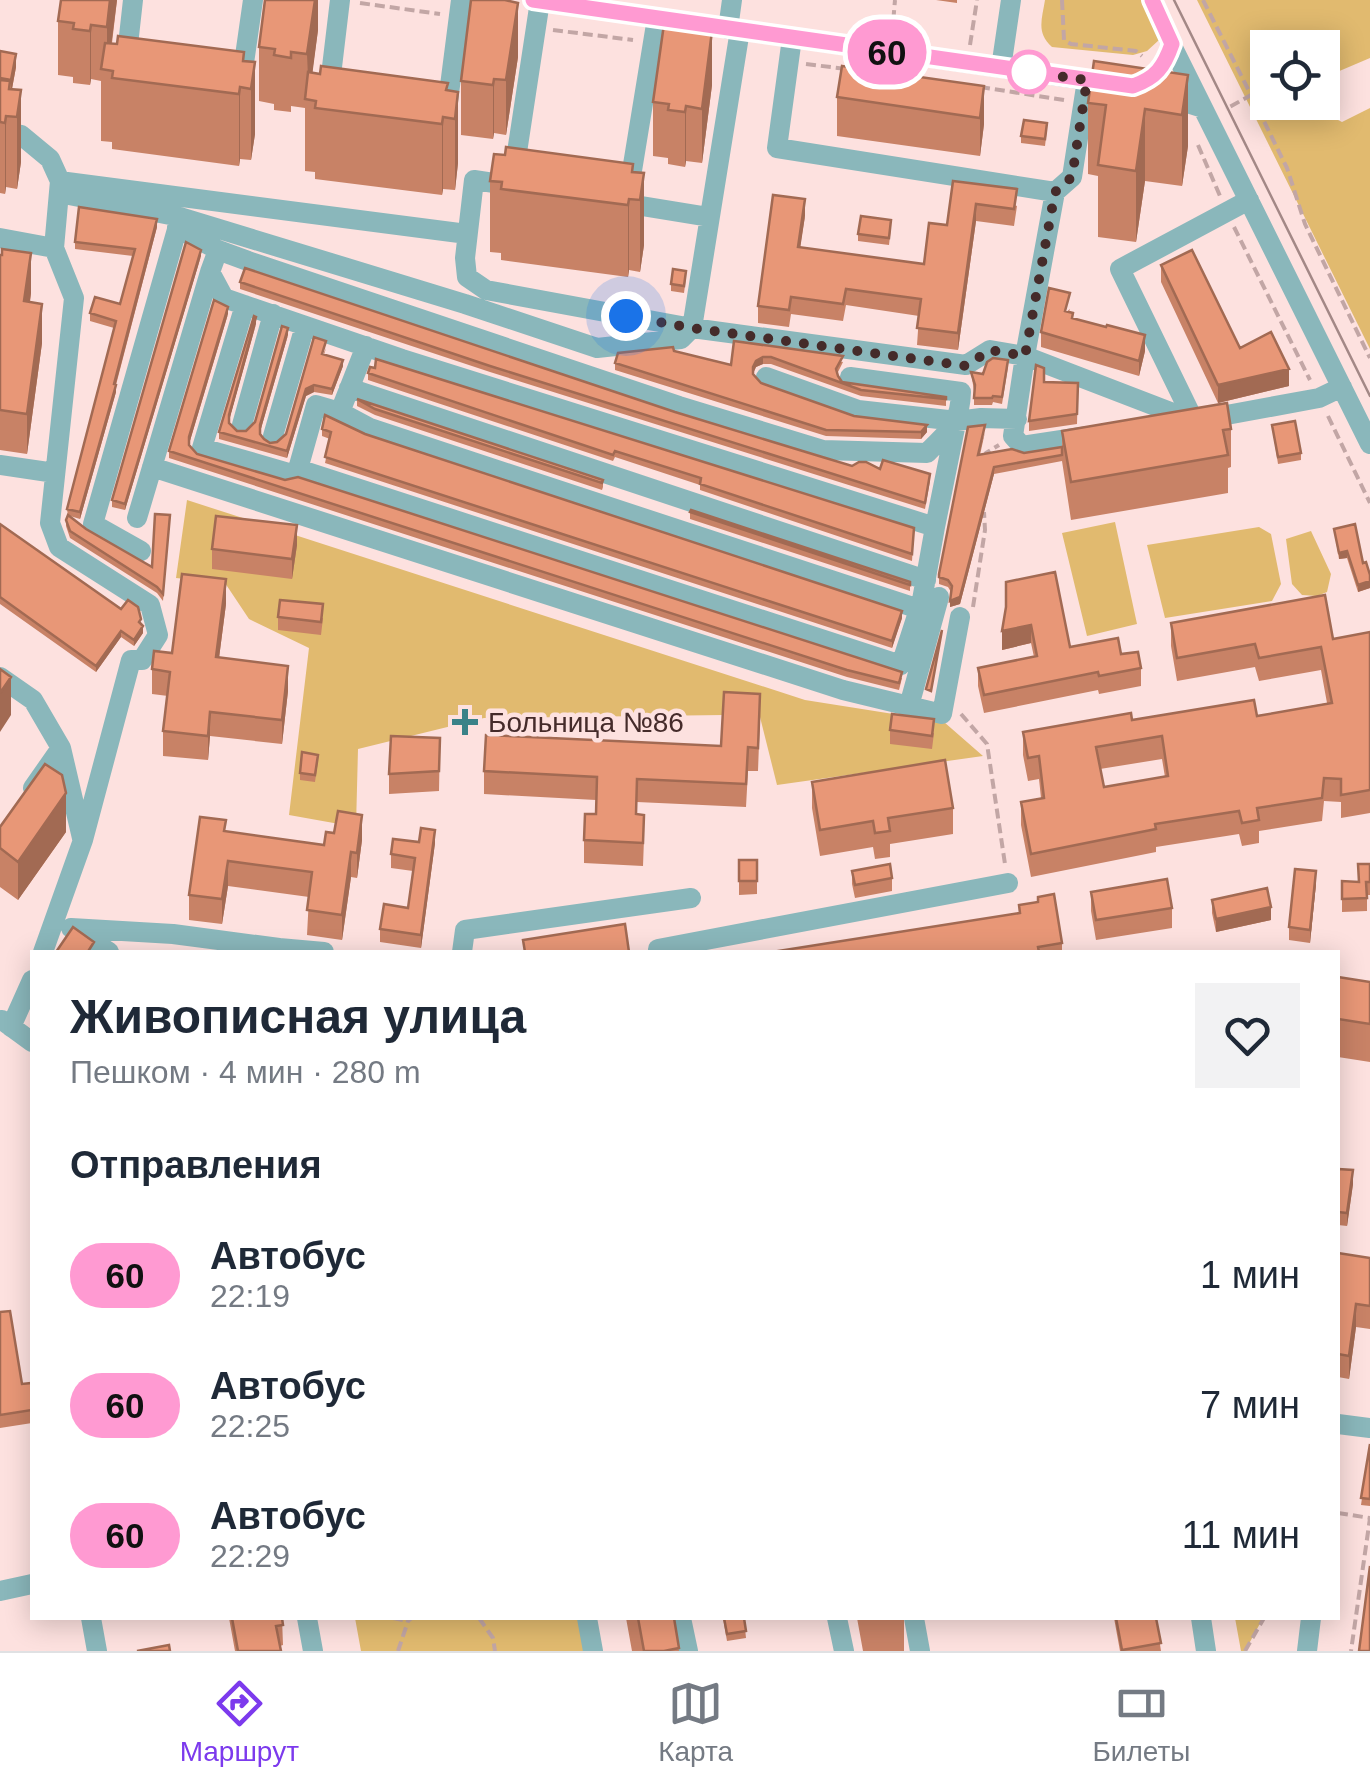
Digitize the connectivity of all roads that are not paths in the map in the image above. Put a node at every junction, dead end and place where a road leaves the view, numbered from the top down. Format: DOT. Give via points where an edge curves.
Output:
graph roads {
  1 [pos="133,0"];
  2 [pos="252,0"];
  3 [pos="340,0"];
  4 [pos="461,0"];
  5 [pos="537,0"];
  6 [pos="732,0"];
  7 [pos="1011,0"];
  8 [pos="1152,0"];
  9 [pos="582,4"];
  10 [pos="657,18"];
  11 [pos="734,30"];
  12 [pos="792,38"];
  13 [pos="1172,44"];
  14 [pos="1001,68"];
  15 [pos="144,80"];
  16 [pos="1087,80"];
  17 [pos="1118,84"];
  18 [pos="221,88"];
  19 [pos="326,114"];
  20 [pos="1201,120"];
  21 [pos="424,128"];
  22 [pos="0,132"];
  23 [pos="60,187"];
  24 [pos="1055,192"];
  25 [pos="588,198"];
  26 [pos="1248,200"];
  27 [pos="627,204"];
  28 [pos="709,216"];
  29 [pos="178,222"];
  30 [pos="467,234"];
  31 [pos="0,238"];
  32 [pos="54,248"];
  33 [pos="218,250"];
  34 [pos="210,272"];
  35 [pos="245,305"];
  36 [pos="273,314"];
  37 [pos="305,326"];
  38 [pos="692,328"];
  39 [pos="366,346"];
  40 [pos="1025,356"];
  41 [pos="850,377"];
  42 [pos="766,378"];
  43 [pos="1342,387"];
  44 [pos="349,388"];
  45 [pos="340,412"];
  46 [pos="1194,420"];
  47 [pos="957,422"];
  48 [pos="242,425"];
  49 [pos="1156,426"];
  50 [pos="1015,427"];
  51 [pos="1117,432"];
  52 [pos="273,436"];
  53 [pos="1370,444"];
  54 [pos="0,464"];
  55 [pos="152,467"];
  56 [pos="55,473"];
  57 [pos="289,474"];
  58 [pos="137,518"];
  59 [pos="935,527"];
  60 [pos="141,551"];
  61 [pos="932,588"];
  62 [pos="919,609"];
  63 [pos="966,618"];
  64 [pos="0,677"];
  65 [pos="909,706"];
  66 [pos="61,748"];
  67 [pos="20,806"];
  68 [pos="83,840"];
  69 [pos="1008,883"];
  70 [pos="691,898"];
  71 [pos="43,950"];
  72 [pos="107,950"];
  73 [pos="278,950"];
  74 [pos="462,950"];
  75 [pos="658,950"];
  76 [pos="30,987"];
  77 [pos="6,1023"];
  78 [pos="30,1041"];
  79 [pos="1340,1424"];
  80 [pos="1370,1428"];
  81 [pos="30,1584"];
  82 [pos="0,1591"];
  83 [pos="91,1620"];
  84 [pos="307,1620"];
  85 [pos="587,1620"];
  86 [pos="681,1620"];
  87 [pos="837,1620"];
  88 [pos="914,1620"];
  89 [pos="1200,1620"];
  90 [pos="1311,1620"];
  91 [pos="97,1651"];
  92 [pos="313,1651"];
  93 [pos="593,1651"];
  94 [pos="688,1651"];
  95 [pos="844,1651"];
  96 [pos="920,1651"];
  97 [pos="1206,1651"];
  98 [pos="1307,1651"];
  1 -- 15 [label="street" via="124,78"];
  2 -- 18 [label="street" via="240,90"];
  3 -- 19 [label="street"];
  4 -- 21 [label="street" via="444,130"];
  5 -- 9 [label="street"];
  5 -- 30 [label="street" via="521,187 474,180"];
  6 -- 11 [label="street"];
  7 -- 14 [label="street"];
  8 -- 13 [label="street"];
  9 -- 10 [label="street"];
  10 -- 11 [label="street"];
  10 -- 27 [label="street"];
  11 -- 12 [label="street"];
  11 -- 28 [label="street"];
  12 -- 14 [label="street"];
  12 -- 24 [label="street" via="778,148"];
  13 -- 20 [label="street"];
  13 -- 20 [label="street" via="1152,80"];
  14 -- 16 [label="street"];
  16 -- 17 [label="street"];
  16 -- 24 [label="street" via="1072,177"];
  20 -- 26 [label="street"];
  22 -- 23 [label="street" via="21,135 50,159"];
  23 -- 29 [label="street"];
  23 -- 30 [label="street"];
  23 -- 32 [label="street"];
  24 -- 40 [label="street"];
  25 -- 27 [label="street"];
  26 -- 43 [label="street"];
  26 -- 46 [label="street" via="1120,269"];
  27 -- 28 [label="street"];
  28 -- 38 [label="street"];
  29 -- 33 [label="street"];
  29 -- 38 [label="street" via="598,348 681,339"];
  29 -- 60 [label="street" via="92,524"];
  30 -- 38 [label="street" via="467,276 486,290"];
  31 -- 32 [label="street"];
  32 -- 56 [label="street" via="74,298"];
  33 -- 34 [label="street"];
  33 -- 47 [label="street" via="823,450 927,453"];
  34 -- 35 [label="street" via="224,298"];
  34 -- 55 [label="street"];
  35 -- 36 [label="street"];
  35 -- 57 [label="street" via="202,448"];
  36 -- 37 [label="street"];
  36 -- 48 [label="street"];
  37 -- 39 [label="street"];
  37 -- 52 [label="street"];
  38 -- 40 [label="street" via="966,366 990,350"];
  39 -- 44 [label="street"];
  39 -- 59 [label="street"];
  40 -- 46 [label="street"];
  40 -- 50 [label="street"];
  41 -- 47 [label="street" via="961,392"];
  42 -- 47 [label="street" via="858,410"];
  43 -- 46 [label="street" via="1319,398"];
  43 -- 53 [label="street"];
  44 -- 45 [label="street"];
  44 -- 61 [label="street"];
  45 -- 62 [label="street" via="370,428"];
  45 -- 62 [label="street" via="316,406 298,469 901,665"];
  46 -- 49 [label="street"];
  47 -- 50 [label="street" via="981,418"];
  47 -- 59 [label="street"];
  50 -- 51 [label="street" via="1022,446"];
  54 -- 56 [label="street"];
  55 -- 58 [label="street"];
  55 -- 65 [label="street"];
  56 -- 68 [label="street" via="50,524 59,546 150,605 158,636 142,660 131,660"];
  59 -- 61 [label="street"];
  61 -- 62 [label="street"];
  61 -- 65 [label="street"];
  63 -- 65 [label="street" via="942,714"];
  64 -- 66 [label="street" via="34,700"];
  66 -- 67 [label="street"];
  66 -- 68 [label="street"];
  68 -- 71 [label="street"];
  69 -- 75 [label="street"];
  70 -- 74 [label="street" via="465,930"];
  72 -- 73 [label="street" via="71,928"];
  76 -- 77 [label="street"];
  77 -- 78 [label="street"];
  79 -- 80 [label="street"];
  81 -- 82 [label="street"];
  83 -- 91 [label="street"];
  84 -- 92 [label="street"];
  85 -- 93 [label="street"];
  86 -- 94 [label="street"];
  87 -- 95 [label="street"];
  88 -- 96 [label="street"];
  89 -- 97 [label="street"];
  90 -- 98 [label="street"];
}
